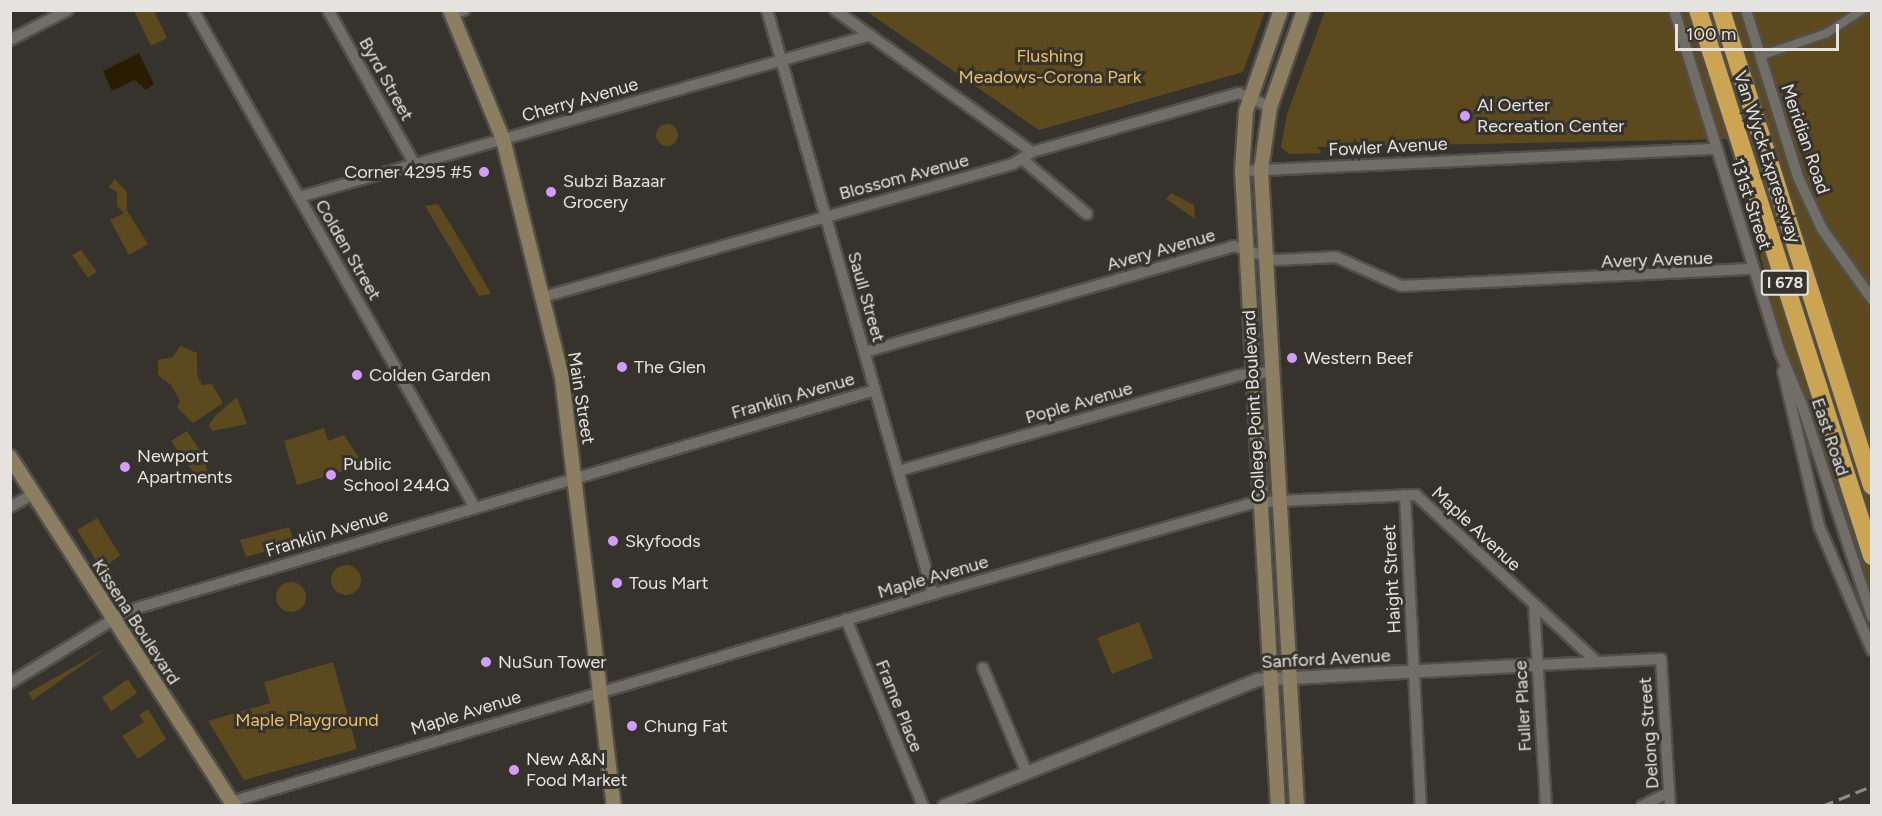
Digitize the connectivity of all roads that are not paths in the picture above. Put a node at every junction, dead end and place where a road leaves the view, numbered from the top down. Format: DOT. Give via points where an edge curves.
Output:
graph roads {
  1 [pos="68,10"];
  2 [pos="193,10"];
  3 [pos="328,10"];
  4 [pos="767,10"];
  5 [pos="835,10"];
  6 [pos="1281,10"];
  7 [pos="1304,10"];
  8 [pos="1674,10"];
  9 [pos="1698,10"];
  10 [pos="1746,10"];
  11 [pos="1862,10"];
  12 [pos="455,12"];
  13 [pos="1723,15"];
  14 [pos="871,35"];
  15 [pos="10,40"];
  16 [pos="1760,56"];
  17 [pos="780,59"];
  18 [pos="1249,98"];
  19 [pos="1270,107"];
  20 [pos="502,139"];
  21 [pos="1716,149"];
  22 [pos="1032,152"];
  23 [pos="1022,159"];
  24 [pos="415,165"];
  25 [pos="1261,170"];
  26 [pos="1242,171"];
  27 [pos="299,198"];
  28 [pos="1087,214"];
  29 [pos="826,215"];
  30 [pos="1245,250"];
  31 [pos="1265,256"];
  32 [pos="1754,268"];
  33 [pos="543,297"];
  34 [pos="1872,299"];
  35 [pos="865,352"];
  36 [pos="1779,352"];
  37 [pos="1271,372"];
  38 [pos="1250,374"];
  39 [pos="875,390"];
  40 [pos="10,457"];
  41 [pos="898,471"];
  42 [pos="574,476"];
  43 [pos="1872,486"];
  44 [pos="33,494"];
  45 [pos="1405,495"];
  46 [pos="1277,501"];
  47 [pos="1258,503"];
  48 [pos="474,506"];
  49 [pos="10,507"];
  50 [pos="1872,556"];
  51 [pos="933,594"];
  52 [pos="1534,604"];
  53 [pos="1872,617"];
  54 [pos="846,620"];
  55 [pos="113,622"];
  56 [pos="1872,650"];
  57 [pos="1661,659"];
  58 [pos="1597,662"];
  59 [pos="1537,665"];
  60 [pos="983,668"];
  61 [pos="1414,671"];
  62 [pos="1287,677"];
  63 [pos="1270,679"];
  64 [pos="10,683"];
  65 [pos="600,690"];
  66 [pos="1027,773"];
  67 [pos="1669,792"];
  68 [pos="232,804"];
  69 [pos="614,806"];
  70 [pos="923,806"];
  71 [pos="944,806"];
  72 [pos="1278,806"];
  73 [pos="1297,806"];
  74 [pos="1421,806"];
  75 [pos="1546,806"];
  76 [pos="1642,806"];
  77 [pos="1670,806"];
  1 -- 15 [label="street"];
  2 -- 27 [label="street, Colden Street"];
  3 -- 24 [label="street, Byrd Street"];
  4 -- 17 [label="street, Saull Street"];
  5 -- 14 [label="street"];
  6 -- 18 [label="main road, College Point Boulevard"];
  7 -- 19 [label="main road, College Point Boulevard"];
  8 -- 21 [label="street, 131st Street" via="1711,117"];
  9 -- 50 [label="highway, Van Wyck Expressway / I 678"];
  10 -- 16 [label="street, Meridian Road"];
  11 -- 16 [label="street" via="1827,33"];
  12 -- 20 [label="main road, Main Street"];
  13 -- 43 [label="highway, Van Wyck Expressway / I 678"];
  14 -- 17 [label="street, Cherry Avenue"];
  14 -- 22 [label="street"];
  16 -- 34 [label="street, Meridian Road" via="1815,216"];
  17 -- 20 [label="street, Cherry Avenue"];
  17 -- 29 [label="street, Saull Street"];
  18 -- 19 [label="street, Blossom Avenue"];
  18 -- 22 [label="street, Blossom Avenue" via="1239,93"];
  18 -- 26 [label="main road, College Point Boulevard"];
  19 -- 25 [label="main road, College Point Boulevard"];
  20 -- 24 [label="street, Cherry Avenue"];
  20 -- 33 [label="main road, Main Street"];
  21 -- 25 [label="street, Fowler Avenue"];
  21 -- 32 [label="street, 131st Street"];
  22 -- 23 [label="street, Blossom Avenue"];
  23 -- 28 [label="street"];
  23 -- 29 [label="street, Blossom Avenue"];
  24 -- 27 [label="street, Cherry Avenue"];
  25 -- 26 [label="street, Fowler Avenue"];
  25 -- 31 [label="main road, College Point Boulevard"];
  26 -- 30 [label="main road, College Point Boulevard"];
  27 -- 48 [label="street, Colden Street"];
  29 -- 33 [label="street, Blossom Avenue"];
  29 -- 35 [label="street, Saull Street"];
  30 -- 31 [label="street, Avery Avenue"];
  30 -- 35 [label="street, Avery Avenue" via="1234,246"];
  30 -- 38 [label="main road, College Point Boulevard"];
  31 -- 32 [label="street, Avery Avenue" via="1336,257 1401,286 1736,274"];
  31 -- 37 [label="main road, College Point Boulevard"];
  32 -- 36 [label="street, East Road"];
  33 -- 42 [label="main road, Main Street" via="562,378"];
  35 -- 39 [label="street, Saull Street"];
  36 -- 53 [label="street, East Road" via="1802,405"];
  36 -- 56 [label="street" via="1822,533"];
  37 -- 38 [label="street, Pople Avenue"];
  37 -- 46 [label="main road, College Point Boulevard"];
  38 -- 41 [label="street, Pople Avenue"];
  38 -- 47 [label="main road, College Point Boulevard"];
  39 -- 41 [label="street, Saull Street"];
  39 -- 42 [label="street, Franklin Avenue"];
  40 -- 44 [label="main road, Kissena Boulevard"];
  41 -- 51 [label="street, Saull Street"];
  42 -- 48 [label="street, Franklin Avenue"];
  42 -- 65 [label="main road, Main Street"];
  44 -- 49 [label="street"];
  44 -- 55 [label="main road, Kissena Boulevard"];
  45 -- 46 [label="street, Maple Avenue"];
  45 -- 52 [label="street, Maple Avenue" via="1416,495"];
  45 -- 61 [label="street, Haight Street"];
  46 -- 47 [label="street, Maple Avenue"];
  46 -- 62 [label="main road, College Point Boulevard"];
  47 -- 51 [label="street, Maple Avenue"];
  47 -- 63 [label="main road, College Point Boulevard"];
  48 -- 55 [label="street, Franklin Avenue" via="127,611"];
  51 -- 54 [label="street, Maple Avenue"];
  52 -- 58 [label="street, Maple Avenue"];
  52 -- 59 [label="street, Fuller Place"];
  54 -- 65 [label="street, Maple Avenue"];
  54 -- 70 [label="street, Frame Place"];
  55 -- 64 [label="street, Franklin Avenue"];
  55 -- 68 [label="main road, Kissena Boulevard"];
  57 -- 58 [label="street, Sanford Avenue"];
  57 -- 67 [label="street, Delong Street"];
  58 -- 59 [label="street, Sanford Avenue"];
  59 -- 61 [label="street, Sanford Avenue"];
  59 -- 75 [label="street, Fuller Place"];
  60 -- 66 [label="street"];
  61 -- 62 [label="street, Sanford Avenue"];
  61 -- 74 [label="street, Haight Street"];
  62 -- 63 [label="street, Sanford Avenue"];
  62 -- 73 [label="main road, College Point Boulevard"];
  63 -- 66 [label="street, Sanford Avenue"];
  63 -- 72 [label="main road, College Point Boulevard"];
  65 -- 68 [label="street, Maple Avenue"];
  65 -- 69 [label="main road, Main Street"];
  66 -- 71 [label="street, Sanford Avenue"];
  67 -- 76 [label="street"];
  67 -- 77 [label="street, Delong Street"];
}
